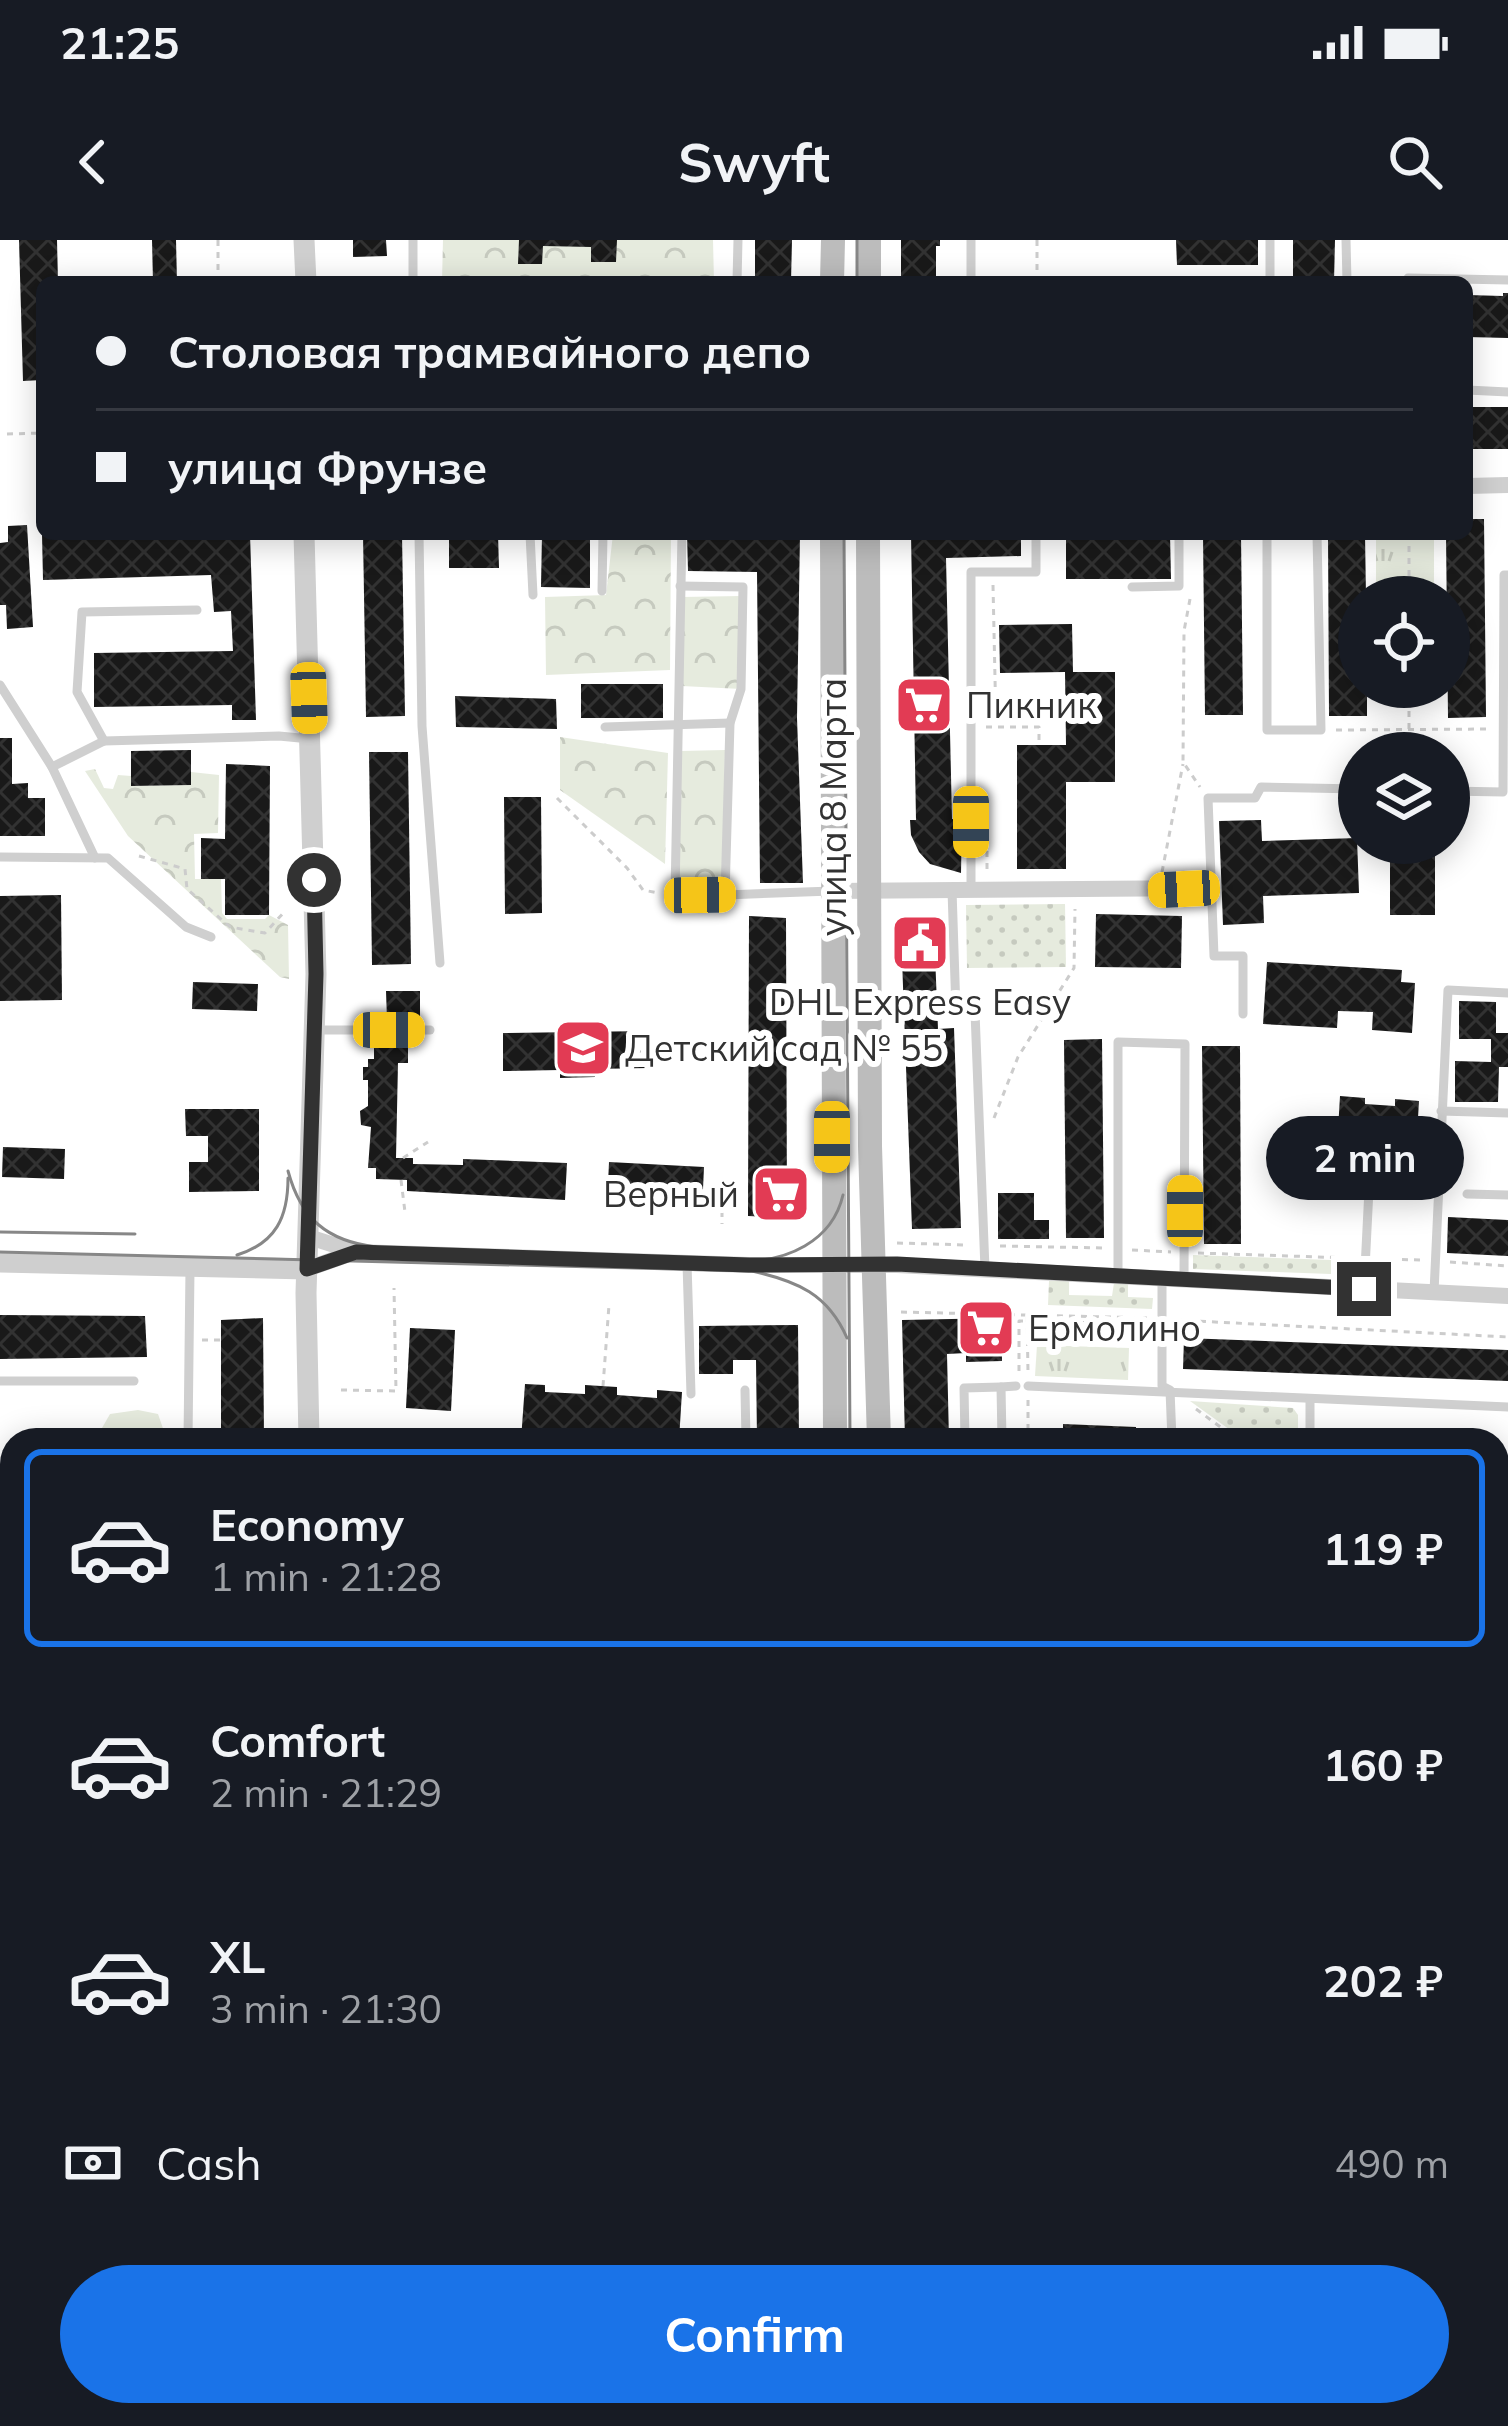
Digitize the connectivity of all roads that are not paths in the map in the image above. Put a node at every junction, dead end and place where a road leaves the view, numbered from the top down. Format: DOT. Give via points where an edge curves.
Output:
graph roads {
  1 [pos="304,240"];
  2 [pos="413,240"];
  3 [pos="738,240"];
  4 [pos="832,240"];
  5 [pos="869,240"];
  6 [pos="971,240"];
  7 [pos="1270,240"];
  8 [pos="1346,240"];
  9 [pos="306,276"];
  10 [pos="413,276"];
  11 [pos="737,276"];
  12 [pos="832,276"];
  13 [pos="869,276"];
  14 [pos="971,276"];
  15 [pos="1270,276"];
  16 [pos="1347,276"];
  17 [pos="1473,279"];
  18 [pos="1508,280"];
  19 [pos="1473,390"];
  20 [pos="1508,392"];
  21 [pos="1508,485"];
  22 [pos="1473,486"];
  23 [pos="304,540"];
  24 [pos="419,540"];
  25 [pos="530,540"];
  26 [pos="602,540"];
  27 [pos="682,540"];
  28 [pos="832,540"];
  29 [pos="868,540"];
  30 [pos="1036,540"];
  31 [pos="1179,540"];
  32 [pos="1268,540"];
  33 [pos="1317,540"];
  34 [pos="1508,575"];
  35 [pos="680,586"];
  36 [pos="1132,587"];
  37 [pos="602,591"];
  38 [pos="533,595"];
  39 [pos="197,610"];
  40 [pos="0,686"];
  41 [pos="1506,715"];
  42 [pos="680,723"];
  43 [pos="730,723"];
  44 [pos="605,728"];
  45 [pos="311,739"];
  46 [pos="104,740"];
  47 [pos="52,767"];
  48 [pos="1338,789"];
  49 [pos="1470,792"];
  50 [pos="0,857"];
  51 [pos="95,858"];
  52 [pos="1209,888"];
  53 [pos="869,890"];
  54 [pos="970,890"];
  55 [pos="832,891"];
  56 [pos="725,895"];
  57 [pos="211,937"];
  58 [pos="440,963"];
  59 [pos="1508,992"];
  60 [pos="1243,1014"];
  61 [pos="313,1029"];
  62 [pos="430,1030"];
  63 [pos="1441,1112"];
  64 [pos="1508,1113"];
  65 [pos="1370,1169"];
  66 [pos="1467,1194"];
  67 [pos="1508,1195"];
  68 [pos="309,1237"];
  69 [pos="356,1252"];
  70 [pos="0,1262"];
  71 [pos="687,1263"];
  72 [pos="873,1264"];
  73 [pos="832,1265"];
  74 [pos="190,1268"];
  75 [pos="307,1269"];
  76 [pos="985,1269"];
  77 [pos="1118,1276"];
  78 [pos="1162,1278"];
  79 [pos="1184,1279"];
  80 [pos="1364,1289"];
  81 [pos="1434,1292"];
  82 [pos="1508,1296"];
  83 [pos="0,1381"];
  84 [pos="134,1381"];
  85 [pos="1001,1387"];
  86 [pos="745,1390"];
  87 [pos="1170,1390"];
  88 [pos="691,1394"];
  89 [pos="1310,1399"];
  90 [pos="1508,1408"];
  91 [pos="188,1428"];
  92 [pos="309,1428"];
  93 [pos="746,1428"];
  94 [pos="836,1428"];
  95 [pos="879,1428"];
  96 [pos="965,1428"];
  97 [pos="1002,1428"];
  98 [pos="1172,1428"];
  99 [pos="1310,1428"];
  1 -- 9 [label="street"];
  2 -- 10 [label="lane"];
  3 -- 11 [label="lane"];
  4 -- 12 [label="main road"];
  5 -- 13 [label="main road"];
  6 -- 14 [label="lane"];
  7 -- 15 [label="lane"];
  8 -- 16 [label="lane"];
  17 -- 18 [label="lane"];
  19 -- 20 [label="lane"];
  21 -- 22 [label="street"];
  23 -- 45 [label="street"];
  24 -- 58 [label="lane" via="422,726"];
  25 -- 38 [label="lane"];
  26 -- 37 [label="lane"];
  27 -- 35 [label="lane"];
  28 -- 55 [label="main road, улица 8 Марта"];
  29 -- 53 [label="main road, улица 8 Марта"];
  30 -- 54 [label="lane" via="1036,572 971,572"];
  31 -- 36 [label="lane" via="1179,586"];
  32 -- 33 [label="lane" via="1268,730 1321,730"];
  34 -- 41 [label="lane"];
  35 -- 42 [label="lane"];
  35 -- 43 [label="lane" via="743,587 741,689"];
  39 -- 46 [label="lane" via="82,612 77,692"];
  40 -- 47 [label="lane"];
  41 -- 49 [label="lane" via="1503,793"];
  42 -- 43 [label="lane"];
  42 -- 44 [label="lane"];
  42 -- 56 [label="lane" via="675,895"];
  43 -- 56 [label="lane"];
  45 -- 46 [label="lane"];
  45 -- 61 [label="street"];
  46 -- 47 [label="lane"];
  47 -- 51 [label="lane"];
  48 -- 52 [label="lane" via="1261,787 1255,798 1208,798"];
  50 -- 51 [label="lane"];
  51 -- 57 [label="lane" via="108,858 186,927"];
  52 -- 54 [label="street"];
  52 -- 60 [label="lane" via="1214,956 1243,956"];
  53 -- 54 [label="street"];
  53 -- 55 [label="street"];
  53 -- 72 [label="main road, улица 8 Марта"];
  54 -- 76 [label="lane" via="956,1011 975,1012"];
  55 -- 56 [label="lane"];
  55 -- 73 [label="main road, улица 8 Марта"];
  59 -- 63 [label="lane" via="1448,990"];
  61 -- 62 [label="lane"];
  61 -- 68 [label="street"];
  63 -- 64 [label="lane"];
  63 -- 81 [label="lane"];
  65 -- 80 [label="lane"];
  66 -- 67 [label="lane"];
  68 -- 69 [label="street"];
  68 -- 75 [label="street"];
  69 -- 71 [label="street"];
  69 -- 75 [label="street"];
  70 -- 74 [label="street"];
  71 -- 73 [label="street"];
  71 -- 88 [label="lane"];
  72 -- 73 [label="street"];
  72 -- 76 [label="street"];
  72 -- 95 [label="main road, улица 8 Марта"];
  73 -- 94 [label="main road, улица 8 Марта"];
  74 -- 75 [label="street"];
  74 -- 91 [label="lane"];
  75 -- 92 [label="street"];
  76 -- 77 [label="street"];
  77 -- 78 [label="street"];
  77 -- 79 [label="lane" via="1118,1042 1185,1044"];
  78 -- 79 [label="street"];
  78 -- 87 [label="lane" via="1162,1385"];
  79 -- 80 [label="street"];
  80 -- 81 [label="street"];
  81 -- 82 [label="street"];
  83 -- 84 [label="lane"];
  85 -- 87 [label="lane"];
  85 -- 96 [label="lane" via="964,1388"];
  85 -- 97 [label="lane"];
  86 -- 93 [label="lane"];
  87 -- 89 [label="lane"];
  87 -- 98 [label="lane"];
  89 -- 90 [label="lane"];
  89 -- 99 [label="lane"];
}
